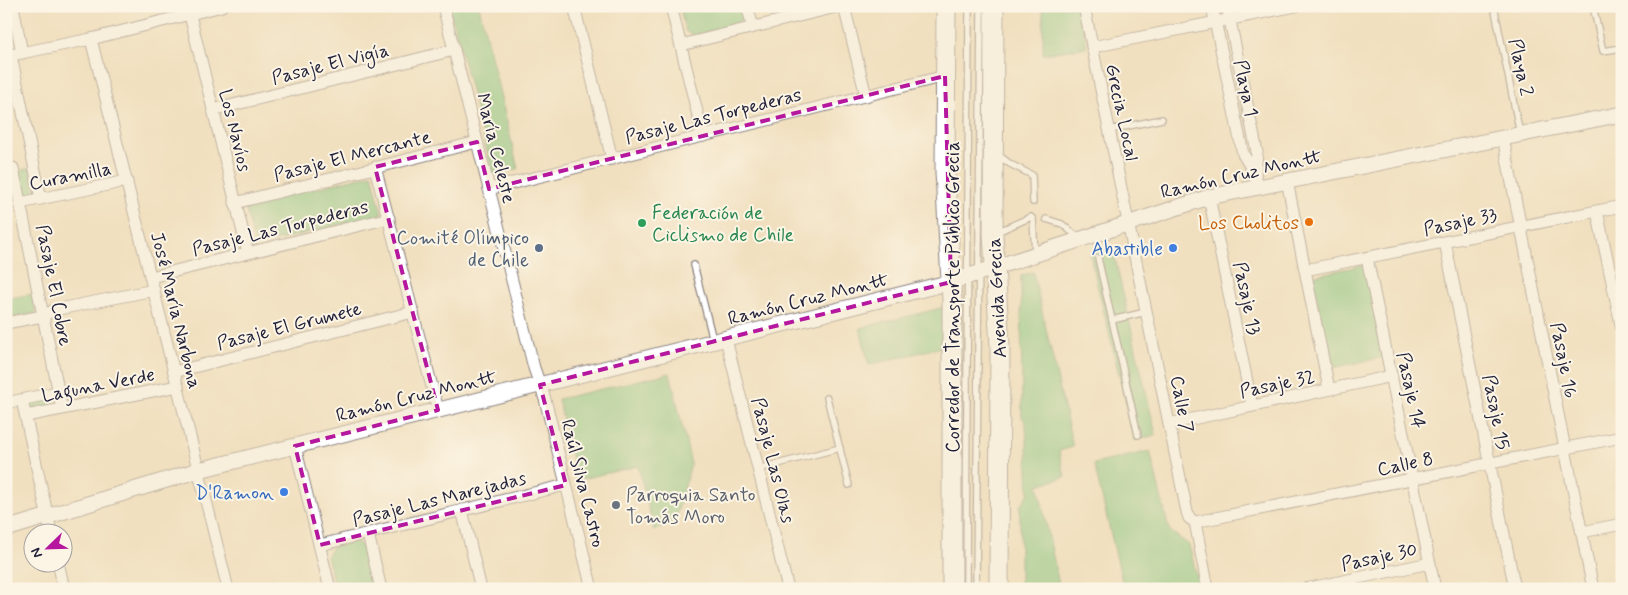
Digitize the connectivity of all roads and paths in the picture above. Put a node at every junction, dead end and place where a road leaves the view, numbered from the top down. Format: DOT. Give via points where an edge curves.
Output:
graph roads {
  1 [pos="13,6"];
  2 [pos="222,6"];
  3 [pos="444,6"];
  4 [pos="574,6"];
  5 [pos="671,6"];
  6 [pos="747,6"];
  7 [pos="840,6"];
  8 [pos="844,6"];
  9 [pos="946,6"];
  10 [pos="969,6"];
  11 [pos="981,6"];
  12 [pos="994,6"];
  13 [pos="1084,6"];
  14 [pos="1212,6"];
  15 [pos="1227,6"];
  16 [pos="1296,6"];
  17 [pos="1494,6"];
  18 [pos="1593,6"];
  19 [pos="190,15"];
  20 [pos="1230,20"];
  21 [pos="1216,22"];
  22 [pos="752,27"];
  23 [pos="91,39"];
  24 [pos="681,45"];
  25 [pos="1092,47"];
  26 [pos="1622,48"];
  27 [pos="454,50"];
  28 [pos="13,55"];
  29 [pos="945,76"];
  30 [pos="866,96"];
  31 [pos="213,110"];
  32 [pos="1622,114"];
  33 [pos="1162,118"];
  34 [pos="1109,130"];
  35 [pos="1520,135"];
  36 [pos="703,136"];
  37 [pos="1503,138"];
  38 [pos="477,142"];
  39 [pos="992,149"];
  40 [pos="612,158"];
  41 [pos="34,164"];
  42 [pos="376,168"];
  43 [pos="10,169"];
  44 [pos="1256,181"];
  45 [pos="1287,181"];
  46 [pos="127,182"];
  47 [pos="489,189"];
  48 [pos="1209,198"];
  49 [pos="41,199"];
  50 [pos="1033,202"];
  51 [pos="20,203"];
  52 [pos="235,203"];
  53 [pos="1622,206"];
  54 [pos="1597,211"];
  55 [pos="389,218"];
  56 [pos="1046,219"];
  57 [pos="1129,224"];
  58 [pos="1521,226"];
  59 [pos="993,234"];
  60 [pos="1082,240"];
  61 [pos="1445,242"];
  62 [pos="248,253"];
  63 [pos="1035,256"];
  64 [pos="1098,258"];
  65 [pos="1368,258"];
  66 [pos="694,265"];
  67 [pos="1305,270"];
  68 [pos="973,276"];
  69 [pos="151,277"];
  70 [pos="154,290"];
  71 [pos="413,312"];
  72 [pos="1146,312"];
  73 [pos="43,316"];
  74 [pos="1112,320"];
  75 [pos="6,323"];
  76 [pos="1622,329"];
  77 [pos="720,341"];
  78 [pos="174,372"];
  79 [pos="1392,376"];
  80 [pos="540,385"];
  81 [pos="178,386"];
  82 [pos="1329,389"];
  83 [pos="58,392"];
  84 [pos="827,398"];
  85 [pos="22,400"];
  86 [pos="6,403"];
  87 [pos="1252,406"];
  88 [pos="62,409"];
  89 [pos="438,410"];
  90 [pos="26,416"];
  91 [pos="1169,424"];
  92 [pos="1138,435"];
  93 [pos="1622,437"];
  94 [pos="295,446"];
  95 [pos="840,448"];
  96 [pos="1565,448"];
  97 [pos="1490,464"];
  98 [pos="758,469"];
  99 [pos="199,470"];
  100 [pos="1413,479"];
  101 [pos="566,485"];
  102 [pos="849,485"];
  103 [pos="462,510"];
  104 [pos="48,516"];
  105 [pos="50,522"];
  106 [pos="1195,522"];
  107 [pos="1622,524"];
  108 [pos="6,529"];
  109 [pos="1582,532"];
  110 [pos="368,534"];
  111 [pos="320,545"];
  112 [pos="1430,563"];
  113 [pos="60,572"];
  114 [pos="64,589"];
  115 [pos="228,589"];
  116 [pos="330,589"];
  117 [pos="381,589"];
  118 [pos="481,589"];
  119 [pos="592,589"];
  120 [pos="788,589"];
  121 [pos="952,589"];
  122 [pos="966,589"];
  123 [pos="976,589"];
  124 [pos="999,589"];
  125 [pos="1208,589"];
  126 [pos="1305,589"];
  127 [pos="1435,589"];
  128 [pos="1515,589"];
  129 [pos="1593,589"];
  1 -- 28 [label="street, Pasaje El Cobre"];
  2 -- 19 [label="street"];
  3 -- 27 [label="street, María Celeste"];
  4 -- 40 [label="street"];
  5 -- 24 [label="street"];
  6 -- 22 [label="street"];
  7 -- 22 [label="street"];
  8 -- 30 [label="street"];
  9 -- 29 [label="main road, Avenida Grecia"];
  10 -- 68 [label="lane, Corredor de Transporte Público Grecia"];
  11 -- 68 [label="lane, Corredor de Transporte Público Grecia"];
  12 -- 39 [label="main road, Avenida Grecia"];
  13 -- 25 [label="street, Grecia Local"];
  14 -- 21 [label="street, Playa 1"];
  15 -- 20 [label="street, Playa 1"];
  16 -- 20 [label="street"];
  17 -- 35 [label="lane, Playa 2"];
  18 -- 26 [label="lane" via="1603,52"];
  19 -- 23 [label="street"];
  19 -- 31 [label="street, Los Navíos"];
  20 -- 21 [label="street"];
  20 -- 44 [label="street, Playa 1" via="1257,152"];
  21 -- 25 [label="street"];
  21 -- 44 [label="street, Playa 1" via="1243,154"];
  22 -- 24 [label="street"];
  23 -- 28 [label="street"];
  23 -- 46 [label="street, José María Narbona"];
  24 -- 36 [label="street"];
  25 -- 34 [label="street, Grecia Local"];
  27 -- 31 [label="street, Pasaje El Vigía"];
  27 -- 38 [label="street, María Celeste"];
  28 -- 41 [label="street, Pasaje El Cobre"];
  29 -- 30 [label="street, Pasaje Las Torpederas"];
  29 -- 68 [label="main road, Avenida Grecia" via="946,214"];
  30 -- 36 [label="street, Pasaje Las Torpederas"];
  31 -- 52 [label="street, Los Navíos"];
  32 -- 35 [label="street, Ramón Cruz Montt"];
  33 -- 34 [label="lane"];
  34 -- 57 [label="street, Grecia Local"];
  35 -- 37 [label="street, Ramón Cruz Montt"];
  36 -- 40 [label="street, Pasaje Las Torpederas"];
  37 -- 45 [label="street, Ramón Cruz Montt"];
  37 -- 58 [label="street, Pasaje 16"];
  38 -- 42 [label="street, Pasaje El Mercante"];
  38 -- 47 [label="street, María Celeste"];
  39 -- 50 [label="lane" via="1032,176"];
  39 -- 59 [label="main road, Avenida Grecia"];
  40 -- 47 [label="street, Pasaje Las Torpederas"];
  41 -- 43 [label="street, Curamilla"];
  41 -- 49 [label="street, Pasaje El Cobre"];
  42 -- 52 [label="street, Pasaje El Mercante"];
  42 -- 55 [label="street"];
  43 -- 51 [label="street, Pasaje El Cobre"];
  44 -- 45 [label="street, Ramón Cruz Montt"];
  44 -- 48 [label="street, Ramón Cruz Montt"];
  45 -- 67 [label="street"];
  46 -- 49 [label="street, Curamilla"];
  46 -- 69 [label="street, José María Narbona"];
  47 -- 80 [label="street, María Celeste"];
  48 -- 57 [label="street, Ramón Cruz Montt"];
  48 -- 87 [label="street, Pasaje 13"];
  49 -- 51 [label="street, Curamilla"];
  51 -- 73 [label="street, Pasaje El Cobre"];
  52 -- 62 [label="street, Los Navíos"];
  53 -- 54 [label="street, Pasaje 33"];
  54 -- 58 [label="street, Pasaje 33"];
  54 -- 76 [label="street"];
  55 -- 62 [label="street, Pasaje Las Torpederas"];
  55 -- 71 [label="street"];
  56 -- 60 [label="lane" via="1062,224"];
  57 -- 60 [label="street, Ramón Cruz Montt"];
  57 -- 72 [label="street, Calle 7"];
  58 -- 61 [label="street, Pasaje 33"];
  58 -- 96 [label="street, Pasaje 16"];
  59 -- 63 [label="lane" via="1032,218"];
  59 -- 68 [label="main road, Avenida Grecia"];
  60 -- 63 [label="street, Ramón Cruz Montt"];
  61 -- 65 [label="street, Pasaje 33"];
  61 -- 97 [label="street, Pasaje 15"];
  62 -- 69 [label="street, Pasaje Las Torpederas"];
  63 -- 68 [label="street, Ramón Cruz Montt"];
  64 -- 74 [label="lane"];
  65 -- 67 [label="street, Pasaje 33"];
  65 -- 79 [label="street, Pasaje 14"];
  66 -- 77 [label="lane"];
  67 -- 82 [label="street"];
  68 -- 77 [label="street, Ramón Cruz Montt"];
  68 -- 121 [label="main road, Avenida Grecia"];
  68 -- 122 [label="lane, Corredor de Transporte Público Grecia"];
  68 -- 123 [label="lane, Corredor de Transporte Público Grecia"];
  68 -- 124 [label="main road, Avenida Grecia" via="1000,346"];
  69 -- 70 [label="street, José María Narbona"];
  70 -- 73 [label="street" via="54,310"];
  70 -- 78 [label="street, José María Narbona"];
  71 -- 78 [label="street, Pasaje El Grumete"];
  71 -- 89 [label="street"];
  72 -- 74 [label="lane"];
  72 -- 91 [label="street, Calle 7"];
  73 -- 75 [label="street"];
  73 -- 83 [label="street, Pasaje El Cobre"];
  74 -- 92 [label="lane"];
  77 -- 80 [label="street, Ramón Cruz Montt"];
  77 -- 98 [label="street, Pasaje Las Olas"];
  78 -- 81 [label="street, José María Narbona"];
  79 -- 82 [label="street, Pasaje 32"];
  79 -- 100 [label="street, Pasaje 14"];
  80 -- 89 [label="street, Ramón Cruz Montt"];
  80 -- 101 [label="street, Raúl Silva Castro"];
  81 -- 88 [label="street, Laguna Verde"];
  81 -- 99 [label="street, José María Narbona"];
  82 -- 87 [label="street, Pasaje 32"];
  83 -- 85 [label="street, Laguna Verde"];
  83 -- 88 [label="street, Pasaje El Cobre"];
  84 -- 95 [label="lane"];
  85 -- 86 [label="street, Laguna Verde"];
  85 -- 90 [label="street"];
  87 -- 91 [label="street, Pasaje 32"];
  88 -- 90 [label="street, Laguna Verde"];
  89 -- 94 [label="street, Ramón Cruz Montt"];
  90 -- 104 [label="street"];
  91 -- 106 [label="street, Calle 7" via="1187,512"];
  93 -- 96 [label="street, Calle 8"];
  94 -- 99 [label="street, Ramón Cruz Montt"];
  94 -- 111 [label="street"];
  95 -- 98 [label="lane"];
  95 -- 102 [label="lane"];
  96 -- 97 [label="street, Calle 8"];
  96 -- 109 [label="street, Pasaje 16"];
  97 -- 100 [label="street, Calle 8"];
  97 -- 128 [label="street, Pasaje 15"];
  98 -- 120 [label="street, Pasaje Las Olas"];
  99 -- 104 [label="street, Ramón Cruz Montt"];
  99 -- 115 [label="street, José María Narbona"];
  100 -- 106 [label="street, Calle 8"];
  100 -- 112 [label="street, Pasaje 14"];
  101 -- 103 [label="street, Pasaje Las Marejadas"];
  101 -- 119 [label="street, Raúl Silva Castro"];
  103 -- 110 [label="street, Pasaje Las Marejadas"];
  103 -- 118 [label="street"];
  104 -- 105 [label="street"];
  104 -- 108 [label="street, Ramón Cruz Montt"];
  106 -- 125 [label="street, Calle 7"];
  107 -- 109 [label="street"];
  109 -- 129 [label="street, Pasaje 16"];
  110 -- 111 [label="street, Pasaje Las Marejadas"];
  110 -- 117 [label="street"];
  111 -- 116 [label="street"];
  112 -- 126 [label="street, Pasaje 30"];
  112 -- 127 [label="street, Pasaje 14"];
  113 -- 114 [label="street"];
}
